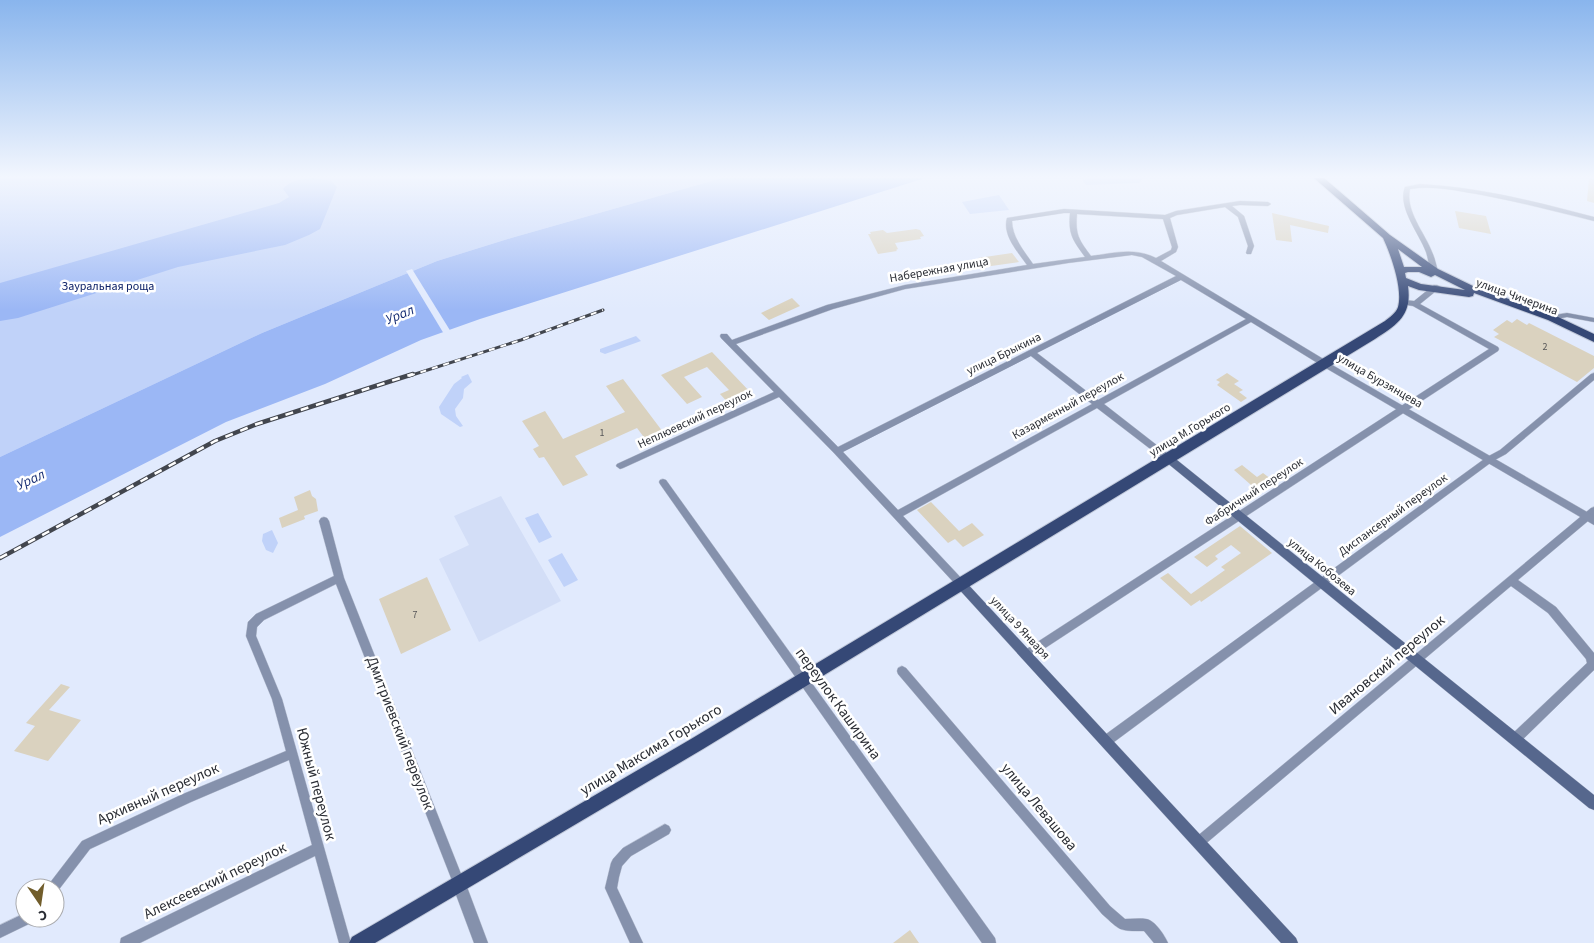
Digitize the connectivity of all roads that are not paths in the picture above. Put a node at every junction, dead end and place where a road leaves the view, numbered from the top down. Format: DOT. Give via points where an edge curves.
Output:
graph roads {
  1 [pos="1008,222"];
  2 [pos="1073,222"];
  3 [pos="1168,222"];
  4 [pos="1243,222"];
  5 [pos="1369,222"];
  6 [pos="1414,222"];
  7 [pos="1387,237"];
  8 [pos="1249,253"];
  9 [pos="1089,258"];
  10 [pos="1156,261"];
  11 [pos="1031,267"];
  12 [pos="1401,276"];
  13 [pos="1181,277"];
  14 [pos="1434,281"];
  15 [pos="1404,302"];
  16 [pos="1415,304"];
  17 [pos="1552,318"];
  18 [pos="1251,319"];
  19 [pos="1594,320"];
  20 [pos="724,336"];
  21 [pos="1594,338"];
  22 [pos="731,342"];
  23 [pos="1594,344"];
  24 [pos="1494,349"];
  25 [pos="1032,354"];
  26 [pos="1327,365"];
  27 [pos="1594,376"];
  28 [pos="780,393"];
  29 [pos="1096,404"];
  30 [pos="1404,409"];
  31 [pos="837,451"];
  32 [pos="1169,459"];
  33 [pos="1490,459"];
  34 [pos="620,466"];
  35 [pos="662,482"];
  36 [pos="897,516"];
  37 [pos="1592,516"];
  38 [pos="1239,517"];
  39 [pos="324,521"];
  40 [pos="339,578"];
  41 [pos="1510,580"];
  42 [pos="960,583"];
  43 [pos="1320,584"];
  44 [pos="250,636"];
  45 [pos="1026,655"];
  46 [pos="1416,660"];
  47 [pos="1592,665"];
  48 [pos="902,671"];
  49 [pos="803,680"];
  50 [pos="1515,739"];
  51 [pos="1106,740"];
  52 [pos="293,753"];
  53 [pos="1594,803"];
  54 [pos="665,830"];
  55 [pos="1199,842"];
  56 [pos="318,848"];
  57 [pos="61,878"];
  58 [pos="459,884"];
  59 [pos="15,925"];
  60 [pos="0,932"];
  61 [pos="126,943"];
  62 [pos="345,943"];
  63 [pos="358,943"];
  64 [pos="481,943"];
  65 [pos="637,943"];
  66 [pos="990,943"];
  67 [pos="1162,943"];
  68 [pos="1291,943"];
  1 -- 11 [label="street" via="1016,244"];
  2 -- 9 [label="street" via="1077,241"];
  3 -- 10 [label="street" via="1174,251"];
  4 -- 8 [label="street" via="1251,246"];
  5 -- 7 [label="main road"];
  6 -- 14 [label="street" via="1428,251"];
  7 -- 12 [label="main road"];
  7 -- 14 [label="main road"];
  9 -- 10 [label="street, Набережная улица" via="1138,253"];
  9 -- 11 [label="street, Набережная улица"];
  10 -- 13 [label="street, улица Бурзянцева"];
  11 -- 22 [label="street, Набережная улица" via="905,287 830,306"];
  12 -- 14 [label="main road" via="1413,285"];
  12 -- 14 [label="main road" via="1408,269 1419,269"];
  12 -- 15 [label="main road"];
  13 -- 18 [label="street, улица Бурзянцева"];
  13 -- 25 [label="street, улица Брыкина"];
  14 -- 16 [label="street"];
  14 -- 17 [label="main road, улица Чичерина" via="1503,300"];
  14 -- 23 [label="main road, улица Чичерина" via="1534,315"];
  15 -- 16 [label="street"];
  15 -- 26 [label="main road, улица М.Горького" via="1388,325"];
  16 -- 24 [label="street"];
  17 -- 19 [label="street" via="1567,315"];
  17 -- 21 [label="main road, улица Чичерина"];
  18 -- 26 [label="street, улица Бурзянцева"];
  18 -- 29 [label="street, Казарменный переулок"];
  20 -- 22 [label="street, улица 9 Января"];
  22 -- 28 [label="street, улица 9 Января"];
  24 -- 30 [label="street, Фабричный переулок"];
  25 -- 29 [label="street, улица Кобозева"];
  25 -- 31 [label="street, улица Брыкина"];
  26 -- 30 [label="street, улица Бурзянцева"];
  26 -- 32 [label="main road, улица М.Горького"];
  27 -- 33 [label="street, Диспансерный переулок" via="1503,452"];
  28 -- 31 [label="street, улица 9 Января"];
  28 -- 34 [label="street, Неплюевский переулок"];
  29 -- 32 [label="street, улица Кобозева"];
  29 -- 36 [label="street, Казарменный переулок"];
  30 -- 33 [label="street, улица Бурзянцева"];
  30 -- 38 [label="street, Фабричный переулок"];
  31 -- 36 [label="street, улица 9 Января"];
  32 -- 38 [label="main road, улица Кобозева"];
  32 -- 42 [label="main road, улица М.Горького"];
  33 -- 37 [label="street, улица Бурзянцева"];
  33 -- 43 [label="street, Диспансерный переулок"];
  35 -- 49 [label="street, переулок Каширина"];
  36 -- 42 [label="street, улица 9 Января"];
  37 -- 41 [label="street, Ивановский переулок"];
  38 -- 43 [label="main road, улица Кобозева"];
  38 -- 45 [label="street, Фабричный переулок"];
  39 -- 40 [label="street, Дмитриевский переулок"];
  40 -- 44 [label="street" via="260,617 252,625"];
  40 -- 58 [label="street, Дмитриевский переулок"];
  41 -- 46 [label="street, Ивановский переулок"];
  41 -- 47 [label="street" via="1552,610 1591,657"];
  42 -- 45 [label="main road, улица 9 Января"];
  42 -- 49 [label="main road, улица Максима Горького"];
  43 -- 46 [label="main road, улица Кобозева"];
  43 -- 51 [label="street, Диспансерный переулок"];
  44 -- 52 [label="street, Южный переулок" via="277,699"];
  45 -- 51 [label="main road, улица 9 Января"];
  46 -- 50 [label="main road, улица Кобозева"];
  46 -- 55 [label="street, Ивановский переулок"];
  47 -- 50 [label="street"];
  48 -- 67 [label="street, улица Левашова" via="1106,910 1122,925 1147,925"];
  49 -- 58 [label="main road, улица Максима Горького"];
  49 -- 66 [label="street, переулок Каширина"];
  50 -- 53 [label="main road, улица Кобозева"];
  51 -- 55 [label="main road, улица 9 Января"];
  52 -- 56 [label="street, Южный переулок"];
  52 -- 57 [label="street, Архивный переулок" via="86,845"];
  54 -- 65 [label="street" via="627,852 617,863 613,877 611,888"];
  55 -- 68 [label="main road, улица 9 Января"];
  56 -- 61 [label="street, Алексеевский переулок"];
  56 -- 62 [label="street, Южный переулок"];
  58 -- 63 [label="main road, улица Максима Горького"];
  58 -- 64 [label="street, Дмитриевский переулок"];
  59 -- 60 [label="street"];
}
